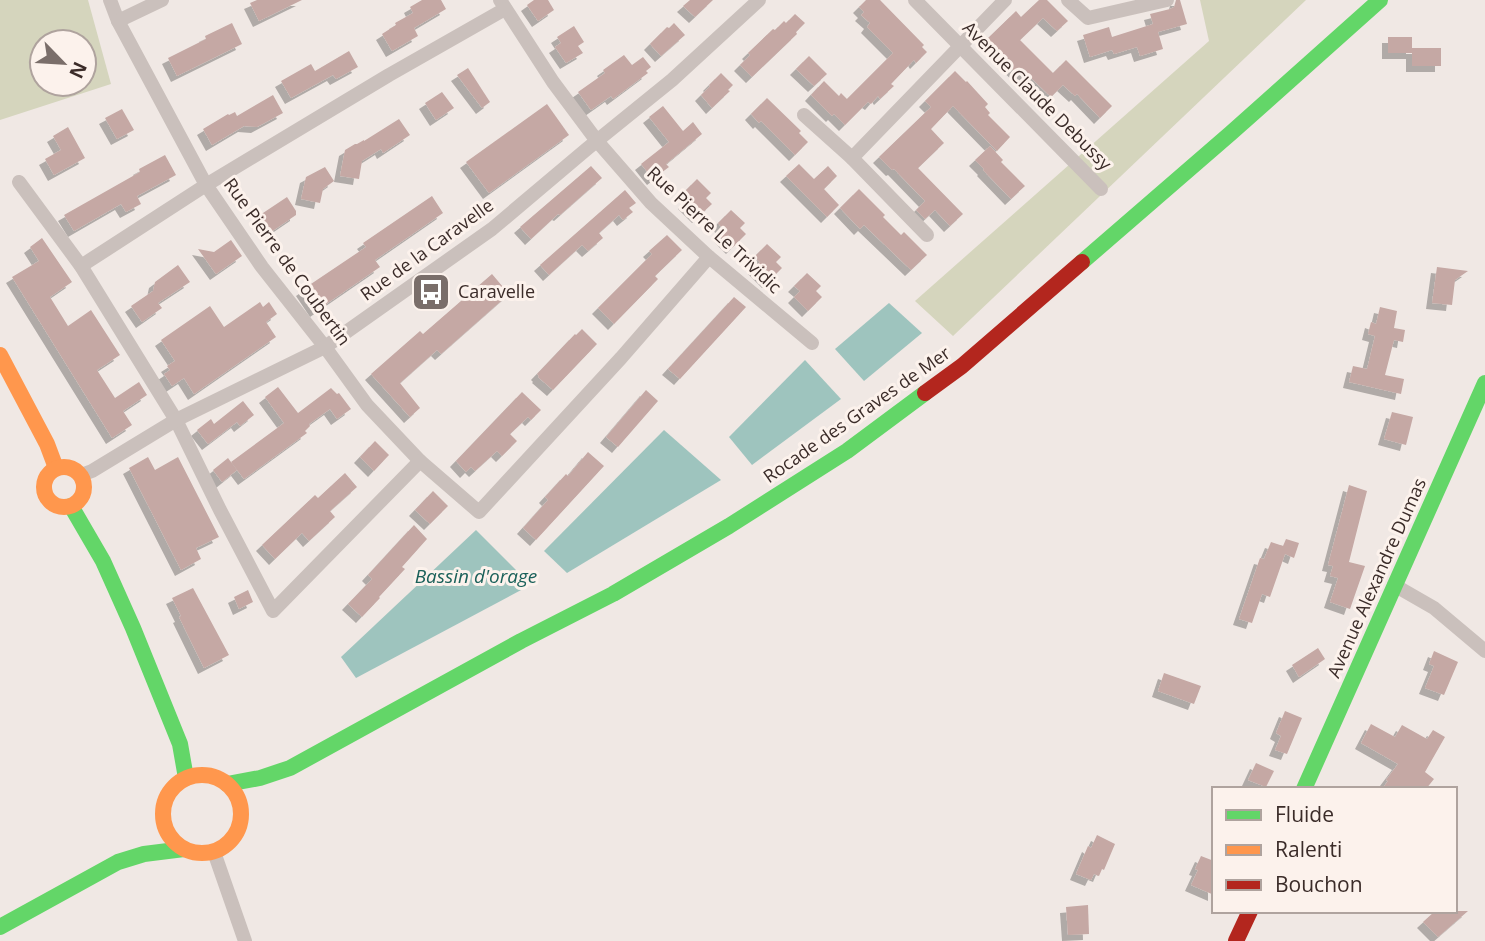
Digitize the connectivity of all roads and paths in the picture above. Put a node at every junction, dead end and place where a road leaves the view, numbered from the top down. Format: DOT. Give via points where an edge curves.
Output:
graph roads {
  1 [pos="110,0"];
  2 [pos="162,0"];
  3 [pos="759,0"];
  4 [pos="915,0"];
  5 [pos="1005,0"];
  6 [pos="1068,0"];
  7 [pos="1167,0"];
  8 [pos="1380,0"];
  9 [pos="502,5"];
  10 [pos="118,21"];
  11 [pos="960,46"];
  12 [pos="804,115"];
  13 [pos="597,141"];
  14 [pos="852,158"];
  15 [pos="19,182"];
  16 [pos="206,185"];
  17 [pos="1101,189"];
  18 [pos="927,235"];
  19 [pos="709,257"];
  20 [pos="81,266"];
  21 [pos="812,343"];
  22 [pos="326,347"];
  23 [pos="0,355"];
  24 [pos="1485,383"];
  25 [pos="176,420"];
  26 [pos="420,461"];
  27 [pos="56,468"];
  28 [pos="81,475"];
  29 [pos="71,506"];
  30 [pos="1394,584"];
  31 [pos="1485,651"];
  32 [pos="290,768"];
  33 [pos="186,778"];
  34 [pos="227,784"];
  35 [pos="1305,787"];
  36 [pos="163,810"];
  37 [pos="241,818"];
  38 [pos="184,849"];
  39 [pos="214,852"];
  40 [pos="118,862"];
  41 [pos="1249,913"];
  42 [pos="0,927"];
  43 [pos="245,941"];
  44 [pos="1236,941"];
  1 -- 10 [label="street, Rue Pierre de Coubertin"];
  2 -- 10 [label="street"];
  3 -- 13 [label="street, Rue de la Caravelle"];
  4 -- 11 [label="street, Avenue Claude Debussy"];
  5 -- 11 [label="street"];
  6 -- 7 [label="street" via="1088,18"];
  8 -- 32 [label="main road, Rocade des Graves de Mer" via="962,366 847,451 613,594"];
  9 -- 13 [label="street, Rue Pierre Le Trividic"];
  9 -- 16 [label="street"];
  10 -- 16 [label="street, Rue Pierre de Coubertin"];
  11 -- 14 [label="street"];
  11 -- 17 [label="street, Avenue Claude Debussy"];
  12 -- 14 [label="street"];
  13 -- 19 [label="street, Rue Pierre Le Trividic" via="651,203"];
  13 -- 22 [label="street, Rue de la Caravelle" via="492,229"];
  14 -- 18 [label="street"];
  15 -- 20 [label="street"];
  16 -- 20 [label="street"];
  16 -- 22 [label="street, Rue Pierre de Coubertin" via="262,267"];
  19 -- 21 [label="street, Rue Pierre Le Trividic"];
  19 -- 26 [label="street, Rue Pierre de Coubertin" via="479,512"];
  20 -- 25 [label="street"];
  22 -- 25 [label="street, Rue de la Caravelle"];
  22 -- 26 [label="street, Rue Pierre de Coubertin" via="367,405"];
  23 -- 27 [label="main road"];
  24 -- 30 [label="main road, Avenue Alexandre Dumas"];
  25 -- 26 [label="street" via="273,611"];
  25 -- 28 [label="street, Rue de la Caravelle"];
  27 -- 28 [label="main road" via="70,467"];
  27 -- 29 [label="main road" via="46,478 44,491 52,503"];
  28 -- 29 [label="main road" via="83,493"];
  29 -- 33 [label="main road" via="103,561 133,628 180,744"];
  30 -- 31 [label="street" via="1434,608"];
  30 -- 35 [label="main road, Avenue Alexandre Dumas"];
  32 -- 34 [label="main road, Rocade des Graves de Mer"];
  32 -- 37 [label="main road, Rocade des Graves de Mer"];
  33 -- 34 [label="main road" via="211,776"];
  33 -- 36 [label="main road" via="167,797"];
  34 -- 37 [label="main road" via="239,800"];
  36 -- 38 [label="main road" via="169,836"];
  36 -- 40 [label="main road" via="146,835"];
  37 -- 39 [label="main road" via="235,837"];
  38 -- 39 [label="main road"];
  38 -- 40 [label="main road"];
  39 -- 43 [label="street"];
  40 -- 42 [label="main road"];
  41 -- 44 [label="main road"];
}
